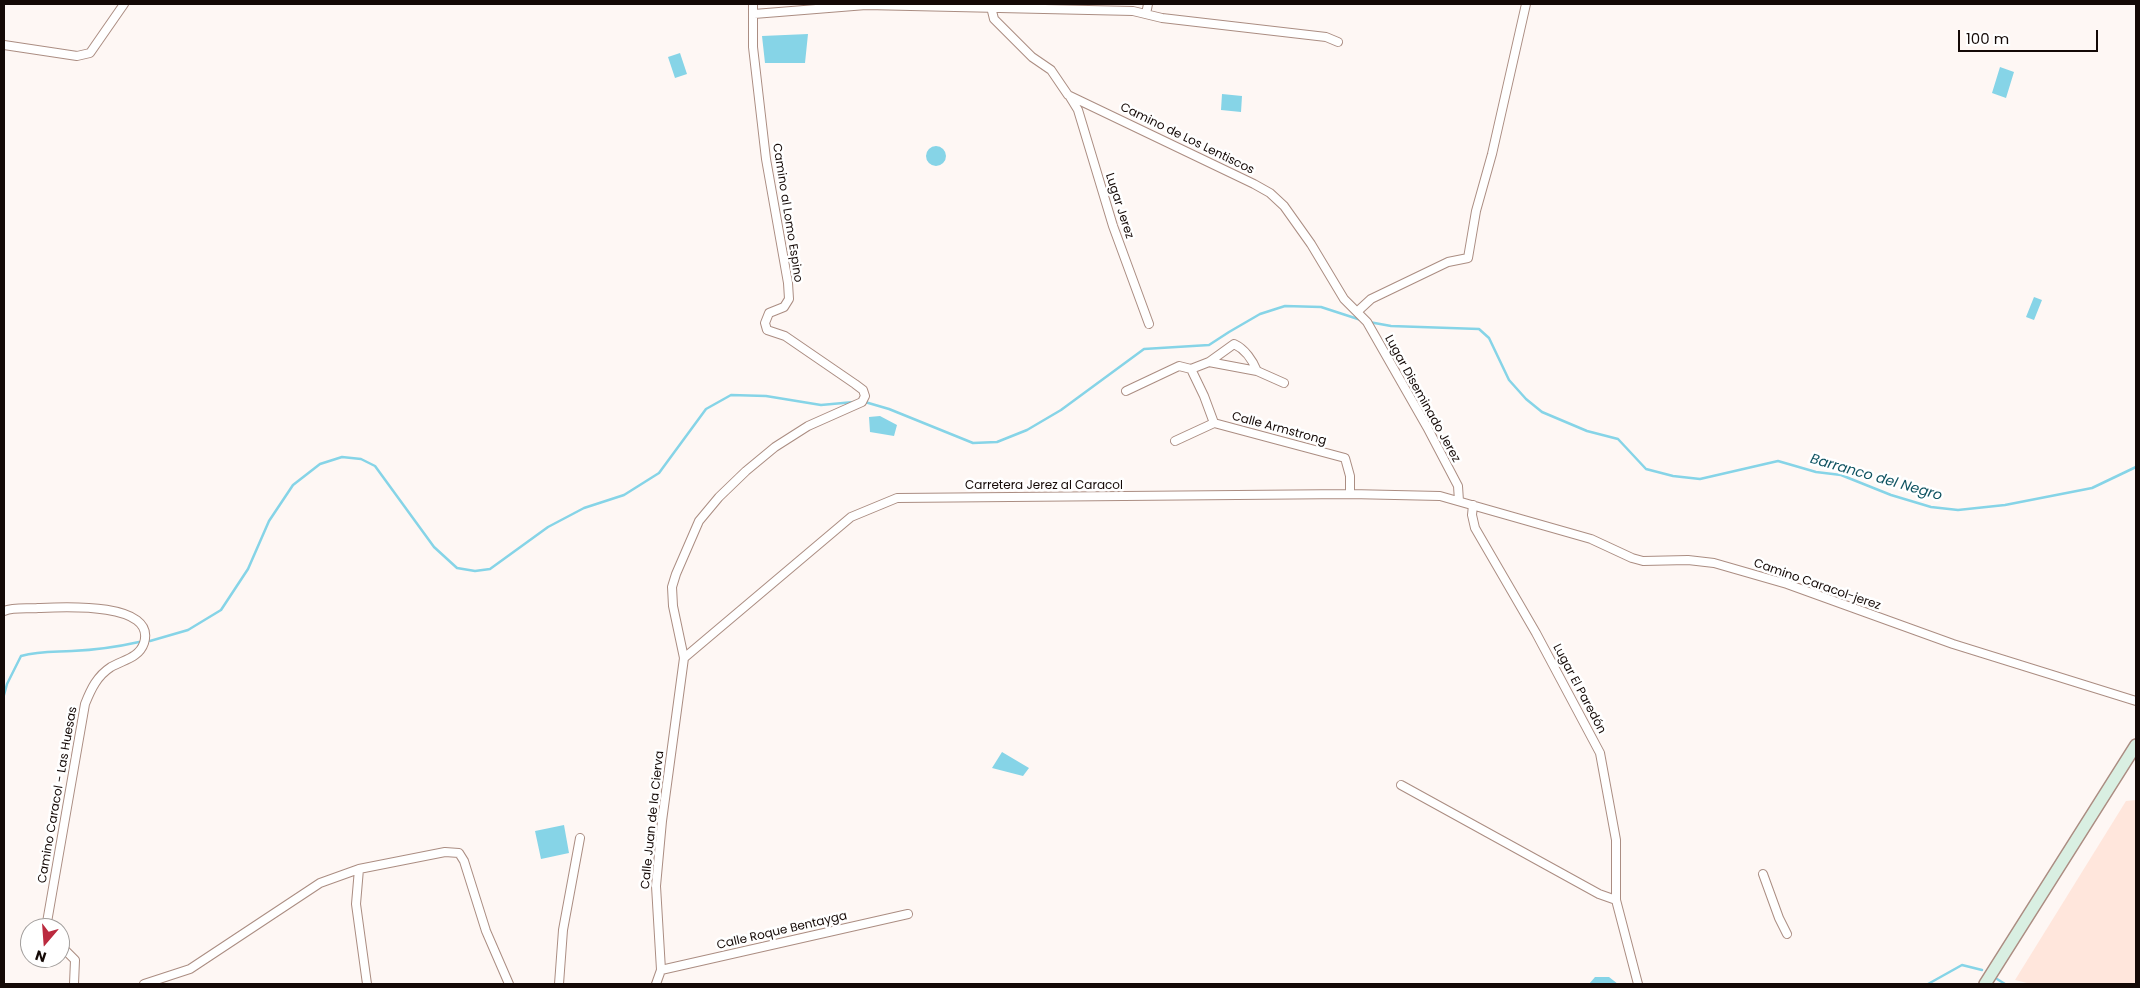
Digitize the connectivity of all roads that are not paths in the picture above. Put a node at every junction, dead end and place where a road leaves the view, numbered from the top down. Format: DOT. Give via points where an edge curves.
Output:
graph roads {
  1 [pos="124,4"];
  2 [pos="753,4"];
  3 [pos="1148,4"];
  4 [pos="1526,4"];
  5 [pos="991,7"];
  6 [pos="754,14"];
  7 [pos="1146,14"];
  8 [pos="1338,42"];
  9 [pos="4,45"];
  10 [pos="1068,95"];
  11 [pos="1358,311"];
  12 [pos="1149,324"];
  13 [pos="1209,362"];
  14 [pos="1191,369"];
  15 [pos="1257,372"];
  16 [pos="1284,383"];
  17 [pos="1126,391"];
  18 [pos="1214,423"];
  19 [pos="1175,441"];
  20 [pos="1350,494"];
  21 [pos="1459,501"];
  22 [pos="1473,505"];
  23 [pos="4,611"];
  24 [pos="684,658"];
  25 [pos="2136,701"];
  26 [pos="2136,745"];
  27 [pos="1401,786"];
  28 [pos="580,838"];
  29 [pos="359,869"];
  30 [pos="1763,874"];
  31 [pos="1616,900"];
  32 [pos="908,914"];
  33 [pos="48,918"];
  34 [pos="1787,934"];
  35 [pos="70,955"];
  36 [pos="661,970"];
  37 [pos="74,984"];
  38 [pos="144,984"];
  39 [pos="367,984"];
  40 [pos="509,984"];
  41 [pos="559,984"];
  42 [pos="656,984"];
  43 [pos="1638,984"];
  44 [pos="1985,984"];
  1 -- 9 [label="street" via="90,53 85,55"];
  2 -- 6 [label="street, Camino al Lomo Espino"];
  3 -- 7 [label="street"];
  4 -- 11 [label="street" via="1476,210 1468,258 1448,262 1371,299"];
  5 -- 6 [label="street" via="866,5"];
  5 -- 7 [label="street"];
  5 -- 10 [label="street, Camino de Los Lentiscos" via="994,18 1025,51 1050,70"];
  6 -- 24 [label="street, Camino al Lomo Espino" via="752,46 789,299 784,307 769,313 765,323 767,330 784,336 855,384 865,396 862,402 808,426 775,447 719,497 699,521 684,551 672,587"];
  7 -- 8 [label="street"];
  10 -- 11 [label="street, Camino de Los Lentiscos" via="1270,194 1284,206 1344,298"];
  10 -- 12 [label="street, Lugar Jerez" via="1078,110 1113,226"];
  11 -- 21 [label="street, Lugar Diseminado Jerez" via="1368,322 1427,426 1458,486"];
  13 -- 14 [label="street"];
  13 -- 15 [label="street"];
  13 -- 15 [label="street" via="1234,344 1240,346 1254,363"];
  14 -- 17 [label="street" via="1179,366"];
  14 -- 18 [label="street"];
  15 -- 16 [label="street"];
  18 -- 19 [label="street, Calle Armstrong"];
  18 -- 20 [label="street, Calle Armstrong" via="1345,458"];
  20 -- 21 [label="street, Carretera Jerez al Caracol" via="1440,496"];
  20 -- 24 [label="street, Carretera Jerez al Caracol" via="897,498 851,517"];
  21 -- 22 [label="street, Camino Caracol-jerez"];
  22 -- 25 [label="street, Camino Caracol-jerez" via="1591,539 1643,561 1714,563 1787,584 1953,644"];
  22 -- 31 [label="street, Lugar El Paredón" via="1475,528 1600,753 1616,840"];
  23 -- 33 [label="street, Camino Caracol - Las Huesas" via="99,608 136,620 145,636 144,644 136,654 112,667 92,686 85,704"];
  24 -- 36 [label="street, Calle Juan de la Cierva" via="656,886"];
  26 -- 44 [label="main road"];
  27 -- 31 [label="street"];
  28 -- 41 [label="street" via="563,930"];
  29 -- 38 [label="street" via="320,883 190,969"];
  29 -- 39 [label="street" via="356,904"];
  29 -- 40 [label="street" via="446,852 459,853 486,931"];
  30 -- 34 [label="street"];
  31 -- 43 [label="street, Lugar El Paredón"];
  32 -- 36 [label="street, Calle Roque Bentayga"];
  35 -- 37 [label="street" via="75,960"];
  36 -- 42 [label="street, Calle Juan de la Cierva"];
}
